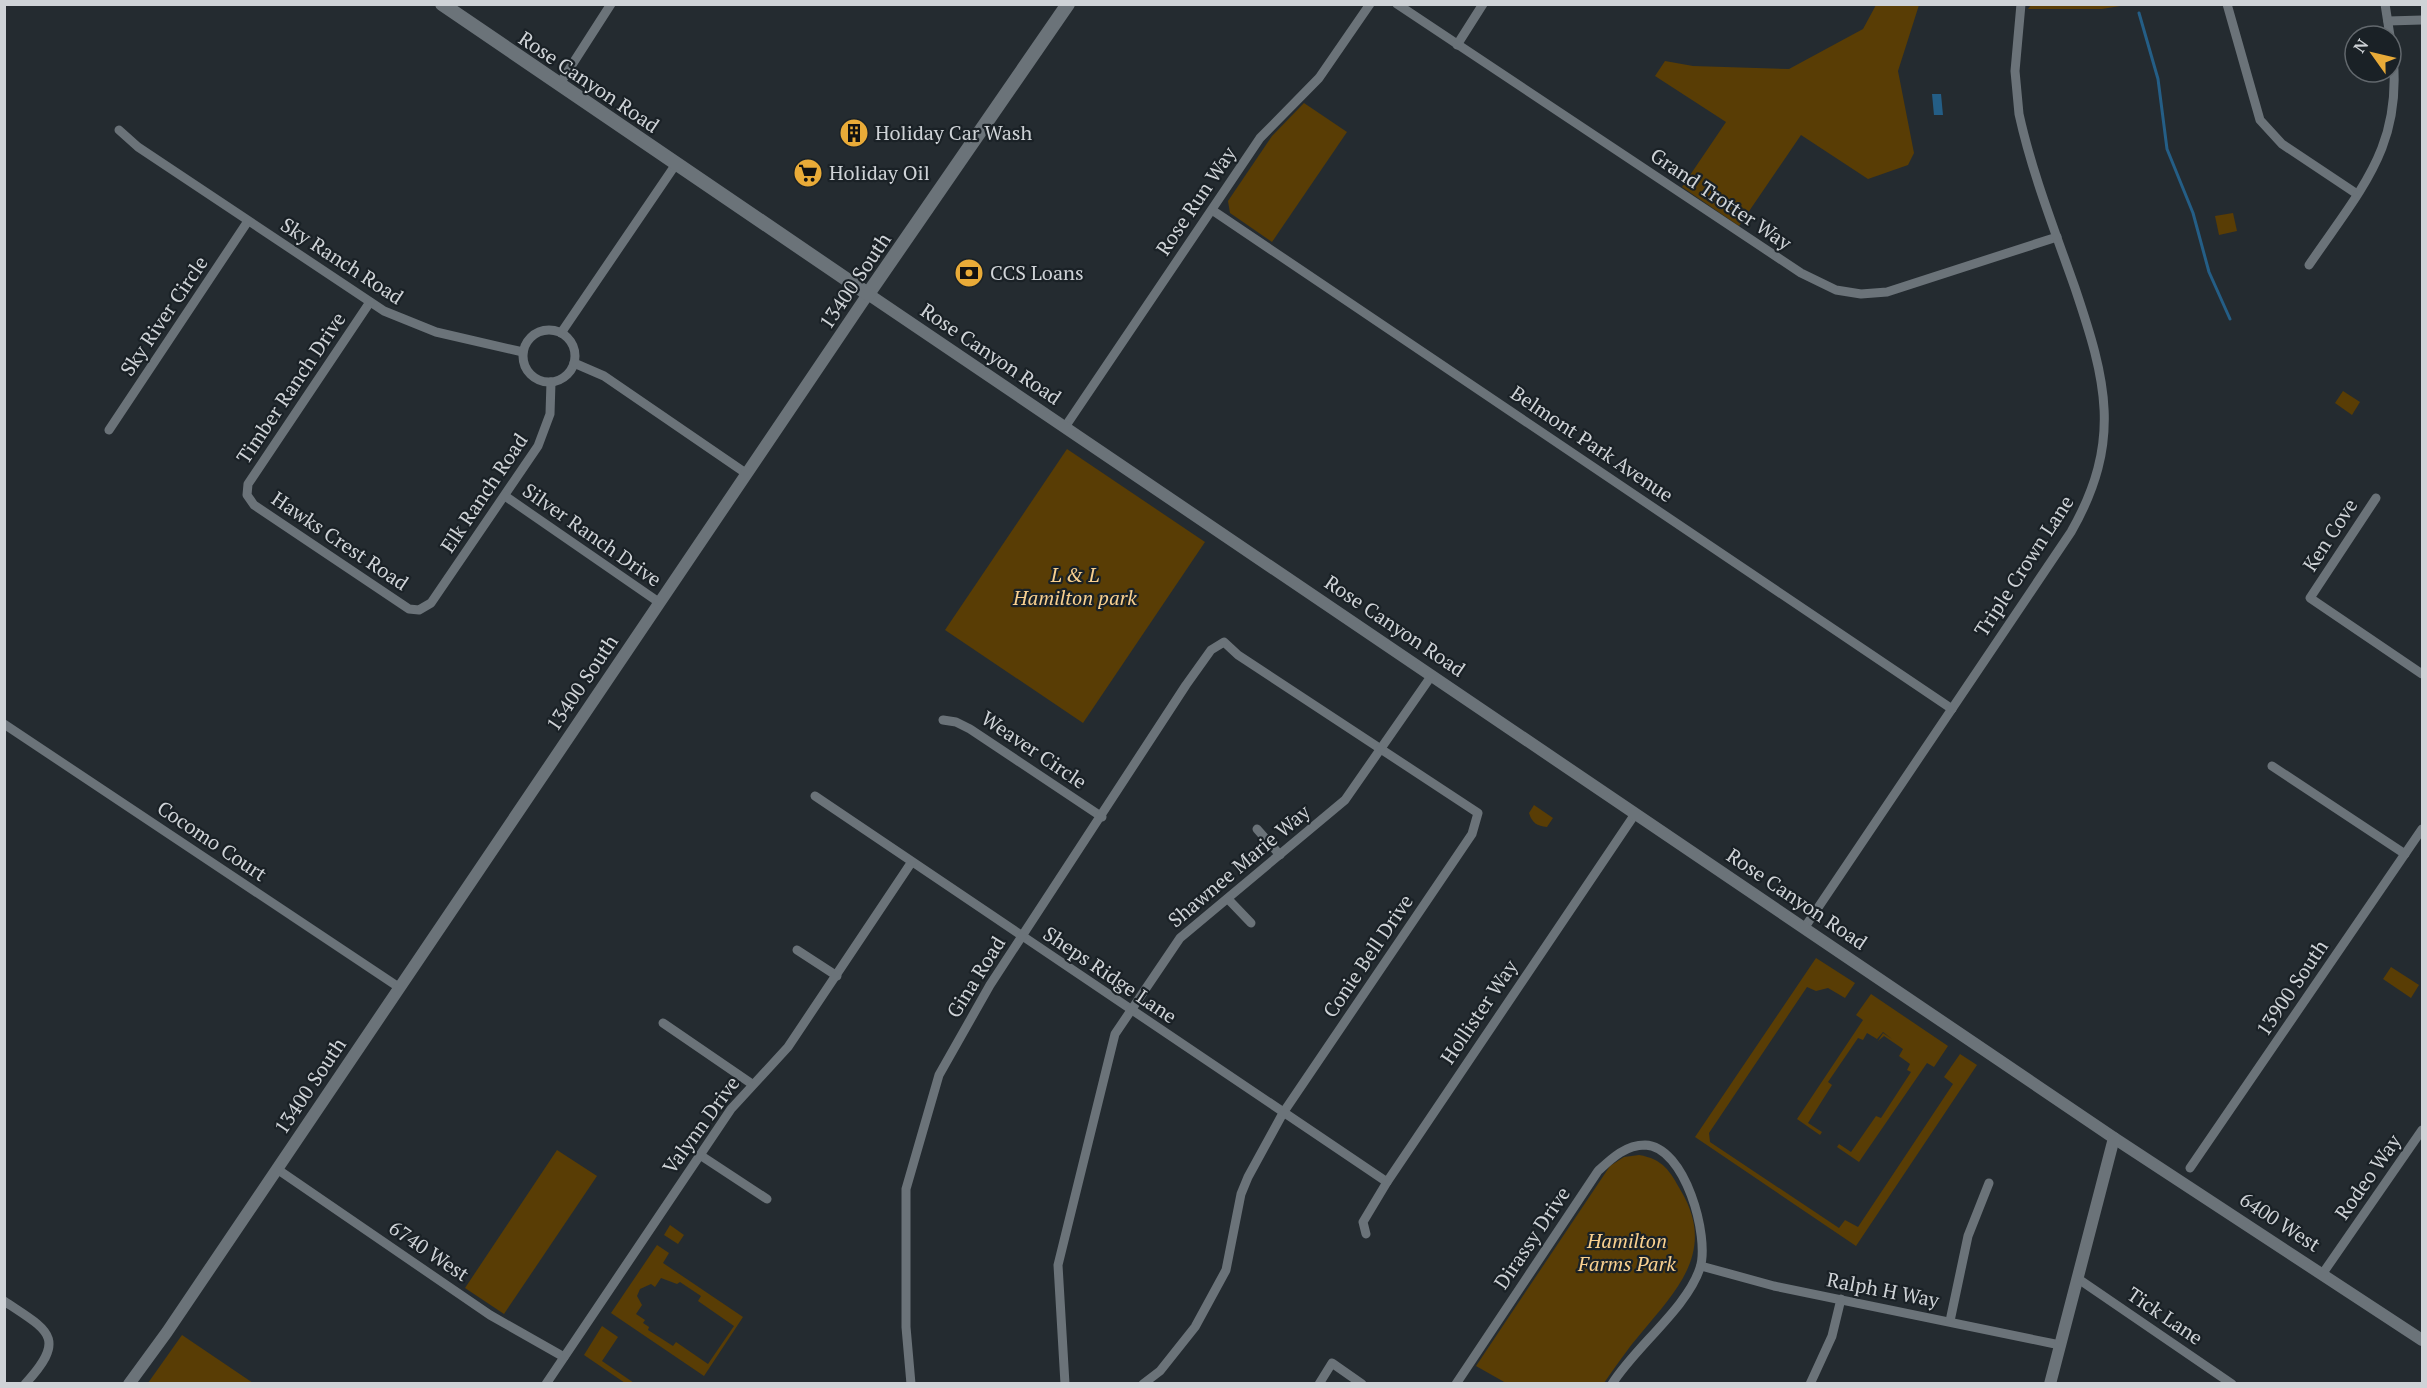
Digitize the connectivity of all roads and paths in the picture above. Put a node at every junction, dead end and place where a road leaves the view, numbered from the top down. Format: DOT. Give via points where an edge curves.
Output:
graph roads {
  1 [pos="442,4"];
  2 [pos="611,4"];
  3 [pos="1068,4"];
  4 [pos="1370,4"];
  5 [pos="1397,4"];
  6 [pos="1483,4"];
  7 [pos="2021,4"];
  8 [pos="2227,4"];
  9 [pos="2385,4"];
  10 [pos="2422,20"];
  11 [pos="2388,21"];
  12 [pos="2388,24"];
  13 [pos="1457,45"];
  14 [pos="2396,84"];
  15 [pos="559,85"];
  16 [pos="119,130"];
  17 [pos="676,164"];
  18 [pos="2357,194"];
  19 [pos="1212,210"];
  20 [pos="248,221"];
  21 [pos="2057,237"];
  22 [pos="2309,264"];
  23 [pos="868,294"];
  24 [pos="370,302"];
  25 [pos="561,333"];
  26 [pos="523,352"];
  27 [pos="574,363"];
  28 [pos="551,382"];
  29 [pos="1065,427"];
  30 [pos="109,430"];
  31 [pos="747,474"];
  32 [pos="247,495"];
  33 [pos="505,496"];
  34 [pos="2376,498"];
  35 [pos="660,603"];
  36 [pos="419,610"];
  37 [pos="1224,642"];
  38 [pos="2422,674"];
  39 [pos="1432,675"];
  40 [pos="1952,709"];
  41 [pos="943,720"];
  42 [pos="4,724"];
  43 [pos="1380,751"];
  44 [pos="2272,766"];
  45 [pos="815,796"];
  46 [pos="1635,814"];
  47 [pos="1102,817"];
  48 [pos="1257,829"];
  49 [pos="2422,829"];
  50 [pos="2405,854"];
  51 [pos="1280,855"];
  52 [pos="911,863"];
  53 [pos="1228,898"];
  54 [pos="1251,923"];
  55 [pos="1805,927"];
  56 [pos="1022,938"];
  57 [pos="797,950"];
  58 [pos="837,976"];
  59 [pos="400,988"];
  60 [pos="1130,1010"];
  61 [pos="663,1023"];
  62 [pos="752,1084"];
  63 [pos="1283,1113"];
  64 [pos="2422,1130"];
  65 [pos="2114,1138"];
  66 [pos="700,1155"];
  67 [pos="2190,1168"];
  68 [pos="277,1169"];
  69 [pos="1387,1182"];
  70 [pos="1989,1183"];
  71 [pos="767,1200"];
  72 [pos="1366,1234"];
  73 [pos="1701,1266"];
  74 [pos="2323,1273"];
  75 [pos="2077,1278"];
  76 [pos="1840,1299"];
  77 [pos="4,1301"];
  78 [pos="1950,1321"];
  79 [pos="2422,1340"];
  80 [pos="2060,1346"];
  81 [pos="564,1357"];
  82 [pos="25,1383"];
  83 [pos="129,1383"];
  84 [pos="546,1383"];
  85 [pos="910,1383"];
  86 [pos="1065,1383"];
  87 [pos="1143,1383"];
  88 [pos="1319,1383"];
  89 [pos="1362,1383"];
  90 [pos="1456,1383"];
  91 [pos="1612,1383"];
  92 [pos="1810,1383"];
  93 [pos="2050,1383"];
  94 [pos="2232,1383"];
  1 -- 15 [label="main road, Rose Canyon Road"];
  2 -- 15 [label="street"];
  3 -- 23 [label="main road, 13400 South"];
  4 -- 19 [label="street, Rose Run Way" via="1319,78 1265,131"];
  5 -- 13 [label="street, Grand Trotter Way"];
  6 -- 13 [label="street"];
  7 -- 21 [label="street, Triple Crown Lane" via="2014,71 2018,107"];
  8 -- 18 [label="street" via="2256,112 2265,127 2282,144"];
  9 -- 11 [label="street"];
  10 -- 11 [label="street"];
  11 -- 12 [label="street"];
  13 -- 21 [label="street, Grand Trotter Way" via="1801,273 1836,290 1874,294 1899,290"];
  14 -- 18 [label="street" via="2393,117 2382,151"];
  15 -- 17 [label="main road, Rose Canyon Road"];
  16 -- 20 [label="street, Sky Ranch Road"];
  17 -- 23 [label="main road, Rose Canyon Road"];
  17 -- 25 [label="street"];
  18 -- 22 [label="street"];
  19 -- 29 [label="street, Rose Run Way"];
  19 -- 40 [label="street, Belmont Park Avenue"];
  20 -- 24 [label="street, Sky Ranch Road"];
  20 -- 30 [label="street, Sky River Circle"];
  21 -- 40 [label="street, Triple Crown Lane" via="2101,369 2105,422 2100,460 2089,497 2071,532"];
  23 -- 29 [label="street, Rose Canyon Road"];
  23 -- 31 [label="street, 13400 South"];
  24 -- 26 [label="street, Sky Ranch Road" via="421,327"];
  24 -- 32 [label="street, Timber Ranch Drive" via="248,484"];
  25 -- 26 [label="street" via="550,330 535,334"];
  25 -- 27 [label="street" via="573,345"];
  26 -- 28 [label="street" via="530,374"];
  27 -- 28 [label="street" via="563,378"];
  27 -- 31 [label="street" via="604,376"];
  28 -- 33 [label="street, Elk Ranch Road" via="550,414 543,435"];
  29 -- 39 [label="street, Rose Canyon Road"];
  31 -- 35 [label="street, 13400 South"];
  32 -- 36 [label="street, Hawks Crest Road" via="254,505 386,594 409,609"];
  33 -- 35 [label="street, Silver Ranch Drive"];
  33 -- 36 [label="street, Elk Ranch Road" via="431,603"];
  34 -- 38 [label="street, Ken Cove" via="2310,598"];
  35 -- 59 [label="street, 13400 South"];
  37 -- 43 [label="street, Conie Bell Drive"];
  37 -- 47 [label="street, Gina Road" via="1210,650"];
  39 -- 43 [label="street, Shawnee Marie Way"];
  39 -- 46 [label="street, Rose Canyon Road"];
  40 -- 55 [label="street, Triple Crown Lane"];
  41 -- 47 [label="street, Weaver Circle" via="970,729"];
  42 -- 59 [label="street, Cocomo Court"];
  43 -- 51 [label="street, Shawnee Marie Way" via="1345,800"];
  43 -- 63 [label="street, Conie Bell Drive" via="1478,813 1472,834"];
  44 -- 50 [label="street"];
  45 -- 52 [label="street, Sheps Ridge Lane"];
  46 -- 55 [label="street, Rose Canyon Road"];
  46 -- 69 [label="street, Hollister Way"];
  47 -- 56 [label="street, Gina Road"];
  48 -- 51 [label="street"];
  49 -- 50 [label="street, 13900 South"];
  50 -- 67 [label="street, 13900 South"];
  51 -- 53 [label="street, Shawnee Marie Way"];
  52 -- 56 [label="street, Sheps Ridge Lane"];
  52 -- 58 [label="street, Valynn Drive"];
  53 -- 54 [label="street"];
  53 -- 60 [label="street, Shawnee Marie Way" via="1180,938"];
  55 -- 65 [label="street, Rose Canyon Road"];
  56 -- 60 [label="street, Sheps Ridge Lane"];
  56 -- 85 [label="street, Gina Road" via="990,985 939,1075 906,1189"];
  57 -- 58 [label="street"];
  58 -- 62 [label="street, Valynn Drive" via="788,1047"];
  59 -- 68 [label="street, 13400 South"];
  60 -- 63 [label="street, Sheps Ridge Lane"];
  60 -- 86 [label="street, Shawnee Marie Way" via="1115,1034 1058,1265"];
  61 -- 62 [label="street"];
  62 -- 66 [label="street, Valynn Drive"];
  63 -- 69 [label="street, Sheps Ridge Lane"];
  63 -- 87 [label="street, Conie Bell Drive" via="1241,1194 1226,1270 1195,1327 1160,1371"];
  64 -- 74 [label="street, Rodeo Way"];
  65 -- 74 [label="street, 6400 West"];
  65 -- 75 [label="street"];
  66 -- 71 [label="street"];
  66 -- 81 [label="street, Valynn Drive"];
  68 -- 81 [label="street, 6740 West" via="490,1315"];
  68 -- 83 [label="street, 13400 South"];
  69 -- 72 [label="street, Hollister Way" via="1363,1222"];
  70 -- 78 [label="street" via="1968,1236"];
  73 -- 76 [label="street, Ralph H Way"];
  73 -- 90 [label="street, Dirassy Drive" via="1702,1232 1695,1204 1672,1162 1646,1145 1616,1154 1598,1171"];
  73 -- 91 [label="street" via="1681,1300"];
  74 -- 79 [label="street, 6400 West"];
  75 -- 80 [label="street"];
  75 -- 94 [label="street, Tick Lane"];
  76 -- 78 [label="street, Ralph H Way"];
  76 -- 92 [label="street" via="1832,1335"];
  77 -- 82 [label="street" via="44,1328 50,1337 48,1352"];
  78 -- 80 [label="street, Ralph H Way"];
  80 -- 93 [label="street"];
  81 -- 84 [label="street, Valynn Drive"];
  88 -- 89 [label="street" via="1332,1363"];
}
